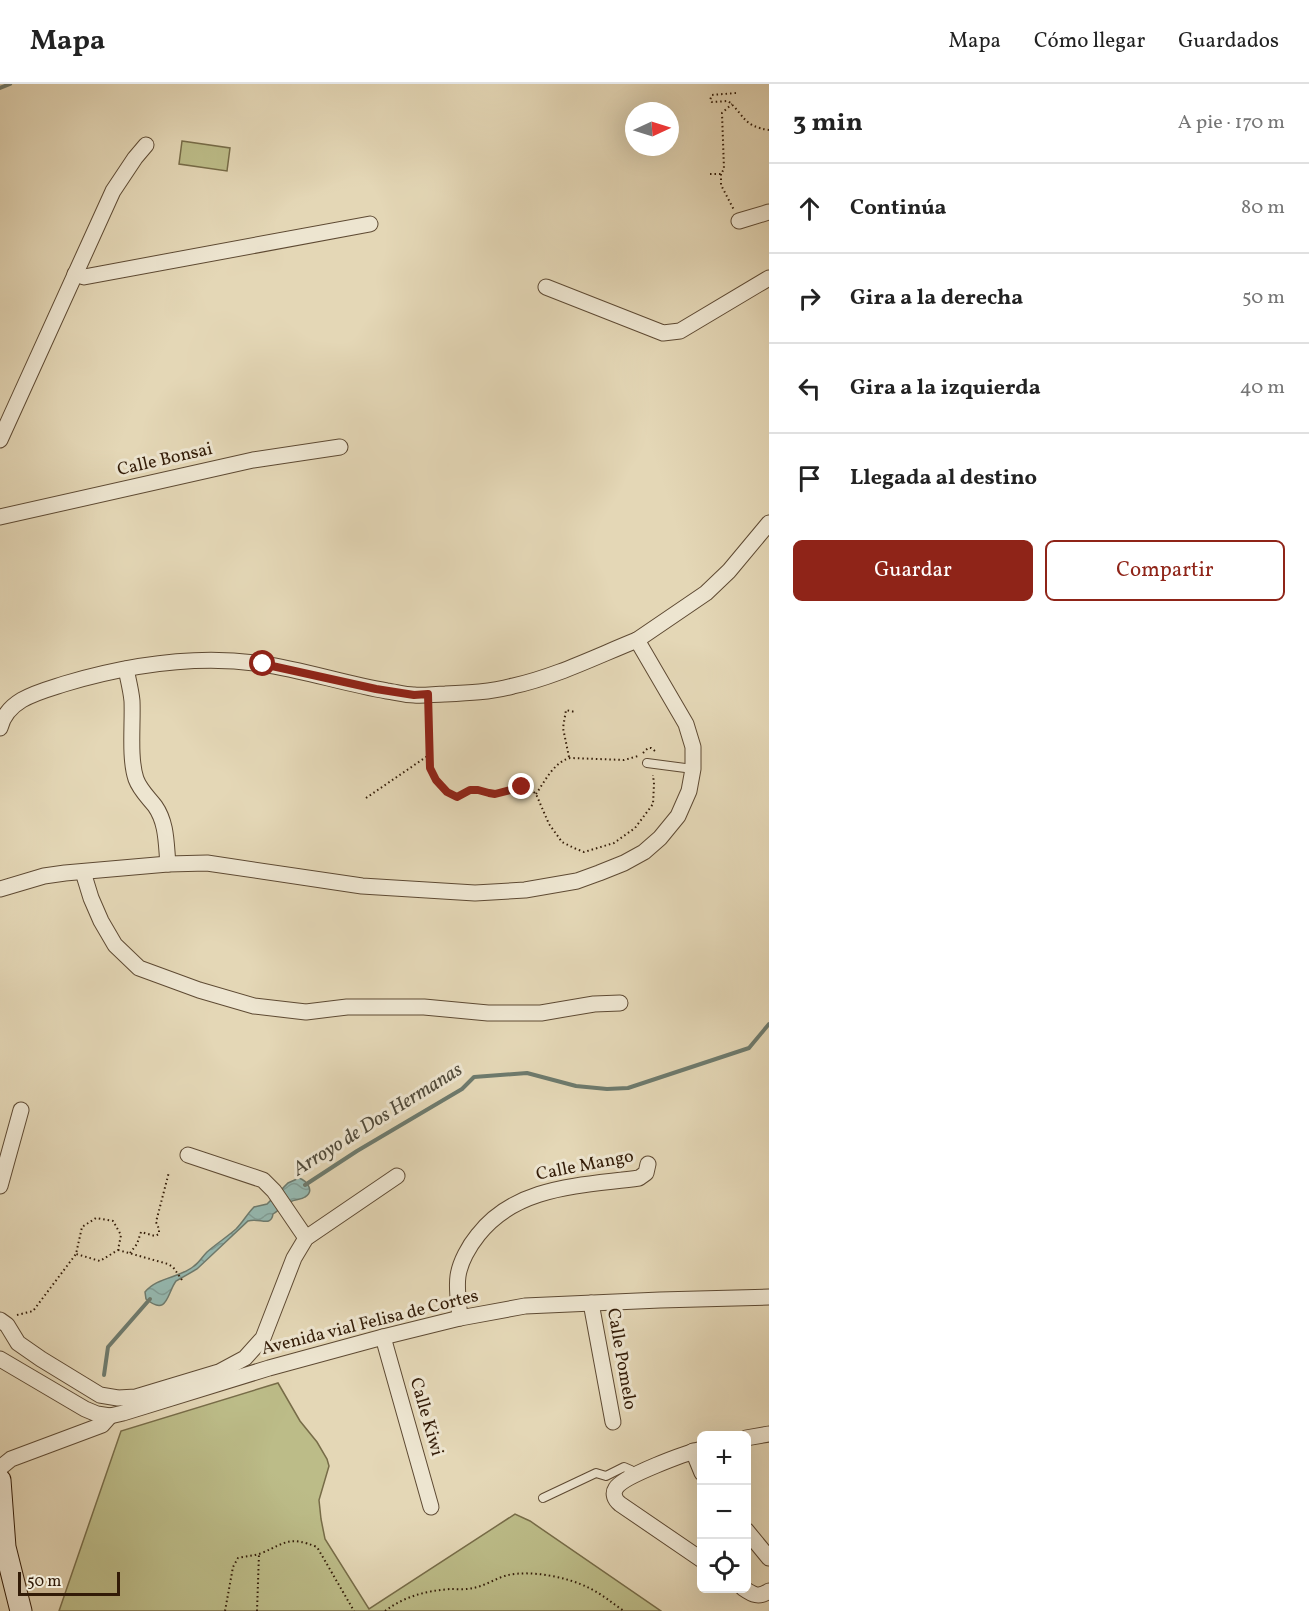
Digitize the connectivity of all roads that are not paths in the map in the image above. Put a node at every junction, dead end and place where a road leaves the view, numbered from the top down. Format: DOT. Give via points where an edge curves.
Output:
graph roads {
  1 [pos="146,145"];
  2 [pos="769,212"];
  3 [pos="739,221"];
  4 [pos="370,224"];
  5 [pos="75,274"];
  6 [pos="769,278"];
  7 [pos="546,287"];
  8 [pos="0,440"];
  9 [pos="340,447"];
  10 [pos="0,517"];
  11 [pos="769,523"];
  12 [pos="637,640"];
  13 [pos="126,669"];
  14 [pos="0,728"];
  15 [pos="651,763"];
  16 [pos="693,769"];
  17 [pos="168,864"];
  18 [pos="83,872"];
  19 [pos="0,885"];
  20 [pos="620,1003"];
  21 [pos="21,1110"];
  22 [pos="189,1155"];
  23 [pos="648,1164"];
  24 [pos="397,1176"];
  25 [pos="0,1186"];
  26 [pos="306,1238"];
  27 [pos="769,1297"];
  28 [pos="591,1302"];
  29 [pos="6,1318"];
  30 [pos="460,1318"];
  31 [pos="383,1337"];
  32 [pos="0,1359"];
  33 [pos="110,1416"];
  34 [pos="613,1422"];
  35 [pos="769,1434"];
  36 [pos="751,1437"];
  37 [pos="697,1450"];
  38 [pos="0,1468"];
  39 [pos="634,1476"];
  40 [pos="0,1480"];
  41 [pos="543,1498"];
  42 [pos="431,1507"];
  43 [pos="751,1535"];
  44 [pos="697,1557"];
  45 [pos="769,1558"];
  46 [pos="769,1592"];
  47 [pos="751,1593"];
  48 [pos="21,1611"];
  1 -- 5 [label="street" via="113,191"];
  2 -- 3 [label="street"];
  4 -- 5 [label="street" via="84,277"];
  5 -- 8 [label="street"];
  6 -- 7 [label="street" via="680,331 663,333"];
  9 -- 10 [label="street, Calle Bonsai" via="253,460"];
  11 -- 12 [label="street" via="706,593"];
  12 -- 13 [label="street" via="548,675 487,691 414,695 233,661 197,660"];
  12 -- 16 [label="street" via="686,724 693,747"];
  13 -- 14 [label="street" via="90,676 23,698 10,710"];
  13 -- 17 [label="street" via="132,698 134,767 143,792 162,818"];
  15 -- 16 [label="lane"];
  16 -- 17 [label="street" via="678,816 644,852 598,873 553,885 475,893 417,890 362,886 221,864"];
  17 -- 18 [label="street"];
  18 -- 19 [label="street"];
  18 -- 20 [label="street" via="101,921 115,945 139,968 254,1006 306,1012 347,1007 424,1007 541,1013"];
  21 -- 25 [label="street"];
  22 -- 26 [label="street" via="263,1180"];
  23 -- 30 [label="street, Calle Mango" via="646,1173 639,1178 538,1194 498,1215 471,1244 463,1261 458,1276"];
  24 -- 26 [label="street"];
  26 -- 29 [label="street" via="294,1258 263,1338 245,1358 219,1372 136,1397 100,1395 18,1343"];
  27 -- 28 [label="street, Avenida vial Felisa de Cortes"];
  28 -- 30 [label="street, Avenida vial Felisa de Cortes" via="525,1306"];
  28 -- 34 [label="street, Calle Pomelo"];
  30 -- 31 [label="street, Avenida vial Felisa de Cortes"];
  31 -- 33 [label="street, Avenida vial Felisa de Cortes"];
  31 -- 42 [label="street, Calle Kiwi"];
  32 -- 33 [label="street" via="85,1409"];
  33 -- 38 [label="street, Avenida vial Felisa de Cortes" via="102,1425"];
  35 -- 36 [label="street"];
  37 -- 39 [label="street"];
  39 -- 41 [label="lane" via="624,1467 606,1476 596,1473"];
  39 -- 44 [label="street" via="616,1488 617,1502"];
  40 -- 48 [label="street" via="5,1547"];
  43 -- 45 [label="street"];
  46 -- 47 [label="street" via="759,1596"];
}
